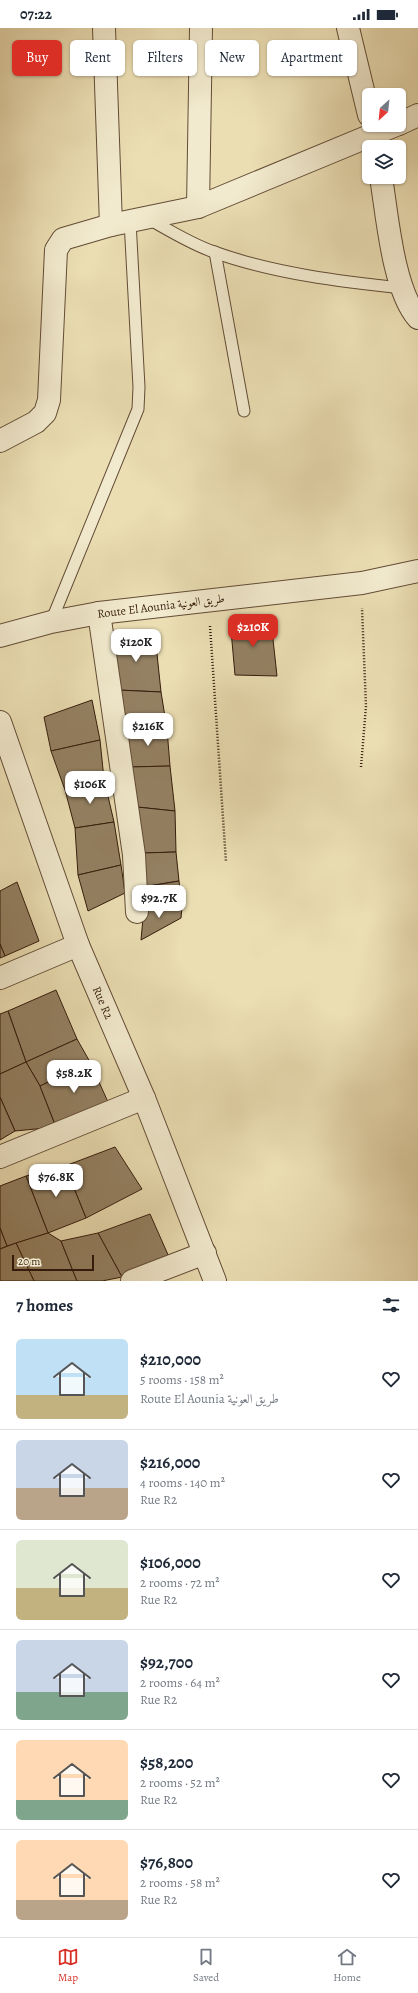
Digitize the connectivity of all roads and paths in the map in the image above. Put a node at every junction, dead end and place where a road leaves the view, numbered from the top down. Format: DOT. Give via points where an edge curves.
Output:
graph roads {
  1 [pos="104,28"];
  2 [pos="201,28"];
  3 [pos="348,28"];
  4 [pos="363,88"];
  5 [pos="418,115"];
  6 [pos="406,121"];
  7 [pos="371,132"];
  8 [pos="382,184"];
  9 [pos="198,207"];
  10 [pos="129,221"];
  11 [pos="215,252"];
  12 [pos="403,288"];
  13 [pos="418,318"];
  14 [pos="244,411"];
  15 [pos="0,441"];
  16 [pos="418,571"];
  17 [pos="362,583"];
  18 [pos="208,599"];
  19 [pos="99,613"];
  20 [pos="51,622"];
  21 [pos="0,636"];
  22 [pos="0,722"];
  23 [pos="361,767"];
  24 [pos="226,862"];
  25 [pos="137,912"];
  26 [pos="78,945"];
  27 [pos="0,978"];
  28 [pos="144,1098"];
  29 [pos="0,1157"];
  30 [pos="204,1253"];
  31 [pos="132,1281"];
  32 [pos="216,1281"];
  1 -- 10 [label="street"];
  2 -- 9 [label="street"];
  3 -- 4 [label="street"];
  5 -- 6 [label="street"];
  7 -- 9 [label="street"];
  8 -- 12 [label="street" via="396,271"];
  9 -- 10 [label="street"];
  10 -- 11 [label="lane"];
  10 -- 15 [label="street" via="63,239 58,244 49,400 45,413 36,422"];
  10 -- 20 [label="lane" via="139,387 138,409"];
  11 -- 12 [label="lane" via="301,274"];
  11 -- 14 [label="lane"];
  12 -- 13 [label="street" via="412,311"];
  16 -- 17 [label="street, Route El Aounia طريق العونية"];
  17 -- 18 [label="street, Route El Aounia طريق العونية"];
  17 -- 23 [label="path" via="366,706"];
  18 -- 19 [label="street, Route El Aounia طريق العونية"];
  18 -- 24 [label="path"];
  19 -- 20 [label="street, Route El Aounia طريق العونية"];
  19 -- 25 [label="street" via="134,855"];
  20 -- 21 [label="street, Route El Aounia طريق العونية"];
  22 -- 26 [label="street, Rue R2"];
  26 -- 27 [label="street"];
  26 -- 28 [label="street, Rue R2"];
  28 -- 29 [label="street"];
  28 -- 30 [label="street, Rue R2"];
  30 -- 31 [label="street"];
  30 -- 32 [label="street, Rue R2"];
}
